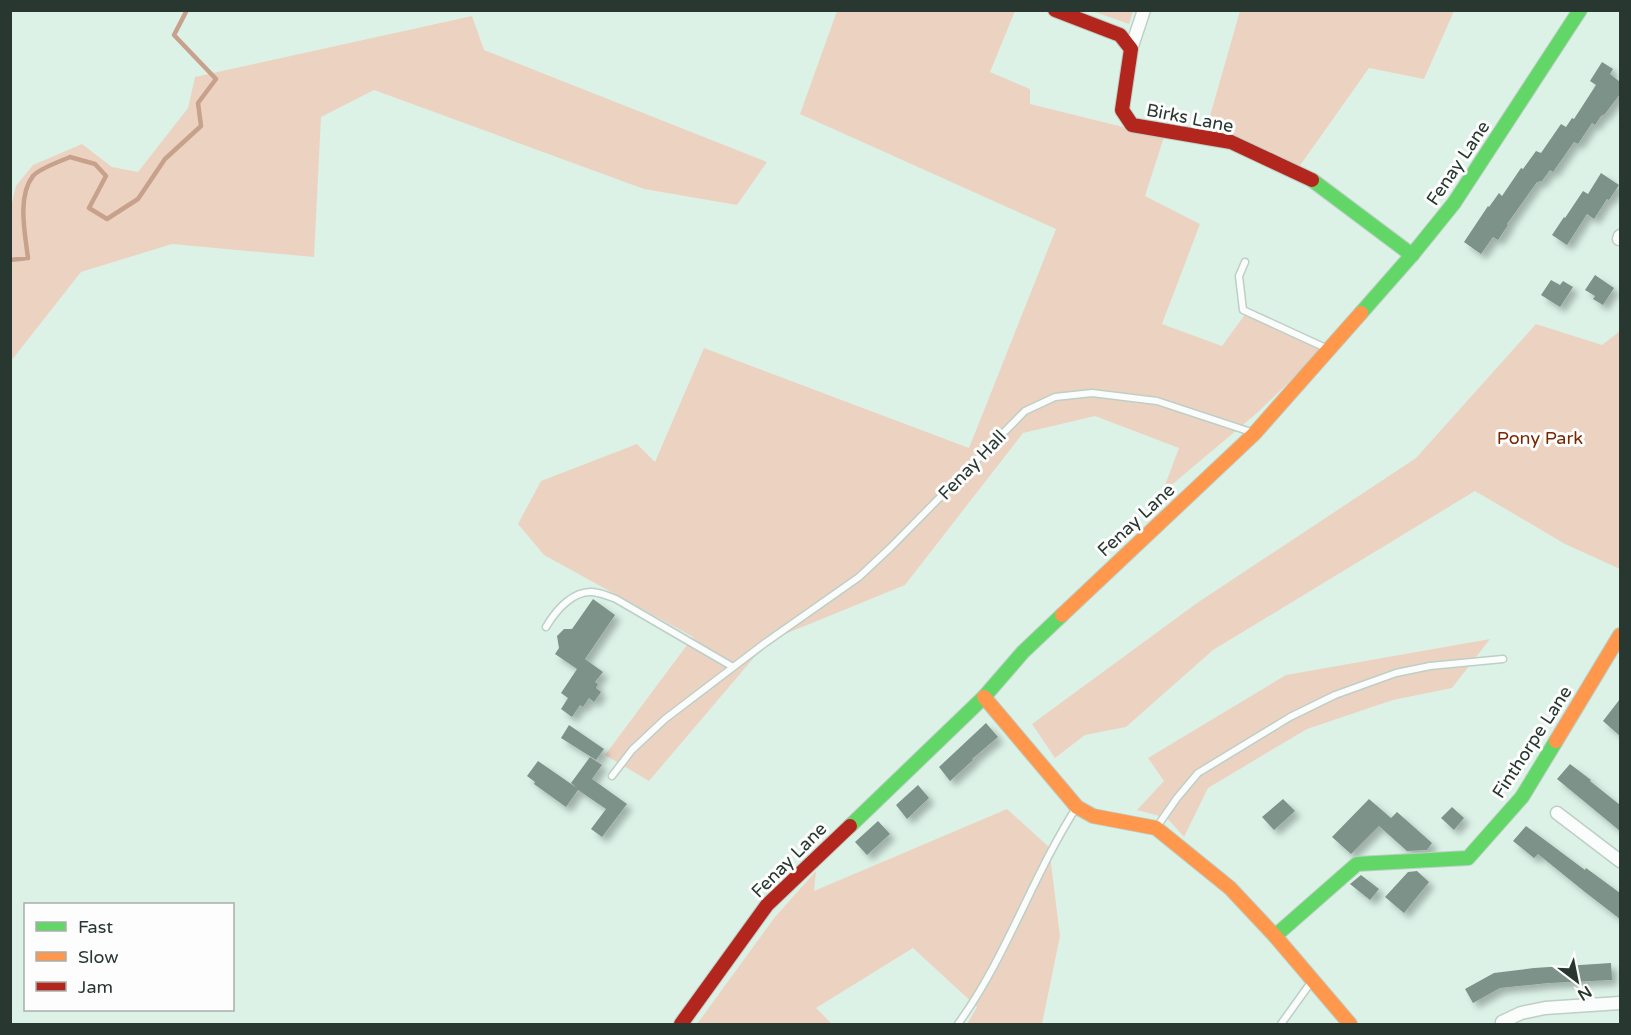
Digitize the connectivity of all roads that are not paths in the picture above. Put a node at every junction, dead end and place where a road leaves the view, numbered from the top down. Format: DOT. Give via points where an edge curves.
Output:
graph roads {
  1 [pos="1055,10"];
  2 [pos="1144,10"];
  3 [pos="1580,10"];
  4 [pos="1131,49"];
  5 [pos="1412,255"];
  6 [pos="1245,262"];
  7 [pos="1329,349"];
  8 [pos="1254,434"];
  9 [pos="546,627"];
  10 [pos="1620,635"];
  11 [pos="1503,659"];
  12 [pos="733,667"];
  13 [pos="984,697"];
  14 [pos="612,776"];
  15 [pos="1077,807"];
  16 [pos="1557,813"];
  17 [pos="1156,828"];
  18 [pos="1620,861"];
  19 [pos="1275,936"];
  20 [pos="1312,980"];
  21 [pos="1620,1003"];
  22 [pos="1502,1022"];
  23 [pos="681,1024"];
  24 [pos="958,1024"];
  25 [pos="1281,1024"];
  26 [pos="1350,1024"];
  1 -- 4 [label="street" via="1120,35"];
  2 -- 4 [label="street"];
  3 -- 5 [label="street, Fenay Lane" via="1454,203"];
  4 -- 5 [label="street, Birks Lane" via="1122,110 1132,125 1231,142 1316,182"];
  5 -- 7 [label="street, Fenay Lane"];
  6 -- 7 [label="lane" via="1239,276 1244,310"];
  7 -- 8 [label="street, Fenay Lane"];
  8 -- 12 [label="lane, Fenay Hall" via="1157,402 1092,393 1055,397 1025,411 859,577"];
  8 -- 13 [label="street, Fenay Lane" via="1023,652"];
  9 -- 12 [label="lane" via="562,604 583,593 596,592 616,599"];
  10 -- 19 [label="street, Finthorpe Lane" via="1522,797 1468,858 1357,864"];
  11 -- 17 [label="lane" via="1396,673 1335,695 1290,717 1198,773"];
  12 -- 14 [label="lane, Fenay Hall" via="665,718"];
  13 -- 15 [label="street"];
  13 -- 23 [label="street, Fenay Lane" via="767,905"];
  15 -- 17 [label="street" via="1093,816"];
  15 -- 24 [label="lane" via="982,989"];
  16 -- 18 [label="street"];
  17 -- 19 [label="street" via="1230,888"];
  19 -- 20 [label="street"];
  20 -- 25 [label="lane"];
  20 -- 26 [label="street"];
  21 -- 22 [label="street" via="1545,1008"];
}
